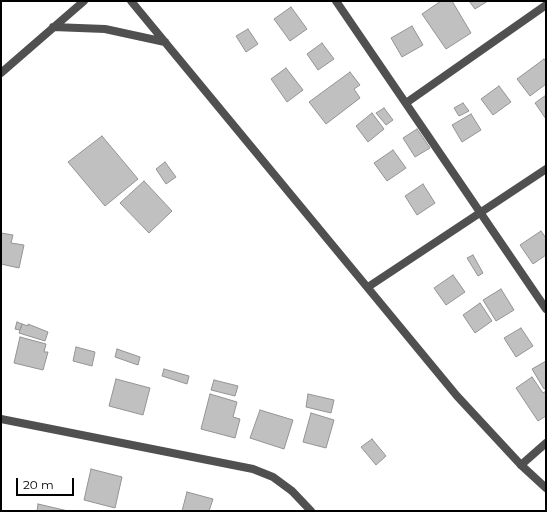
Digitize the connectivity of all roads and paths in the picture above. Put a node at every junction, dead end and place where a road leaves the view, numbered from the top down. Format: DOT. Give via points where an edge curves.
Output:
graph roads {
  1 [pos="84,1"];
  2 [pos="131,1"];
  3 [pos="140,1"];
  4 [pos="336,1"];
  5 [pos="546,5"];
  6 [pos="150,24"];
  7 [pos="53,27"];
  8 [pos="165,42"];
  9 [pos="1,73"];
  10 [pos="406,103"];
  11 [pos="546,168"];
  12 [pos="479,213"];
  13 [pos="368,287"];
  14 [pos="546,309"];
  15 [pos="1,419"];
  16 [pos="546,443"];
  17 [pos="521,465"];
  18 [pos="546,488"];
  19 [pos="311,511"];
  1 -- 7 [label="street"];
  2 -- 6 [label="street"];
  3 -- 6 [label="street"];
  4 -- 10 [label="street"];
  5 -- 10 [label="street"];
  6 -- 8 [label="street"];
  7 -- 8 [label="street" via="106,29"];
  7 -- 9 [label="street"];
  8 -- 13 [label="street"];
  10 -- 12 [label="street"];
  11 -- 12 [label="street"];
  12 -- 13 [label="street"];
  12 -- 14 [label="street"];
  13 -- 17 [label="street" via="456,396"];
  15 -- 19 [label="street" via="253,469 273,477 292,491"];
  16 -- 17 [label="street"];
  17 -- 18 [label="street"];
}
